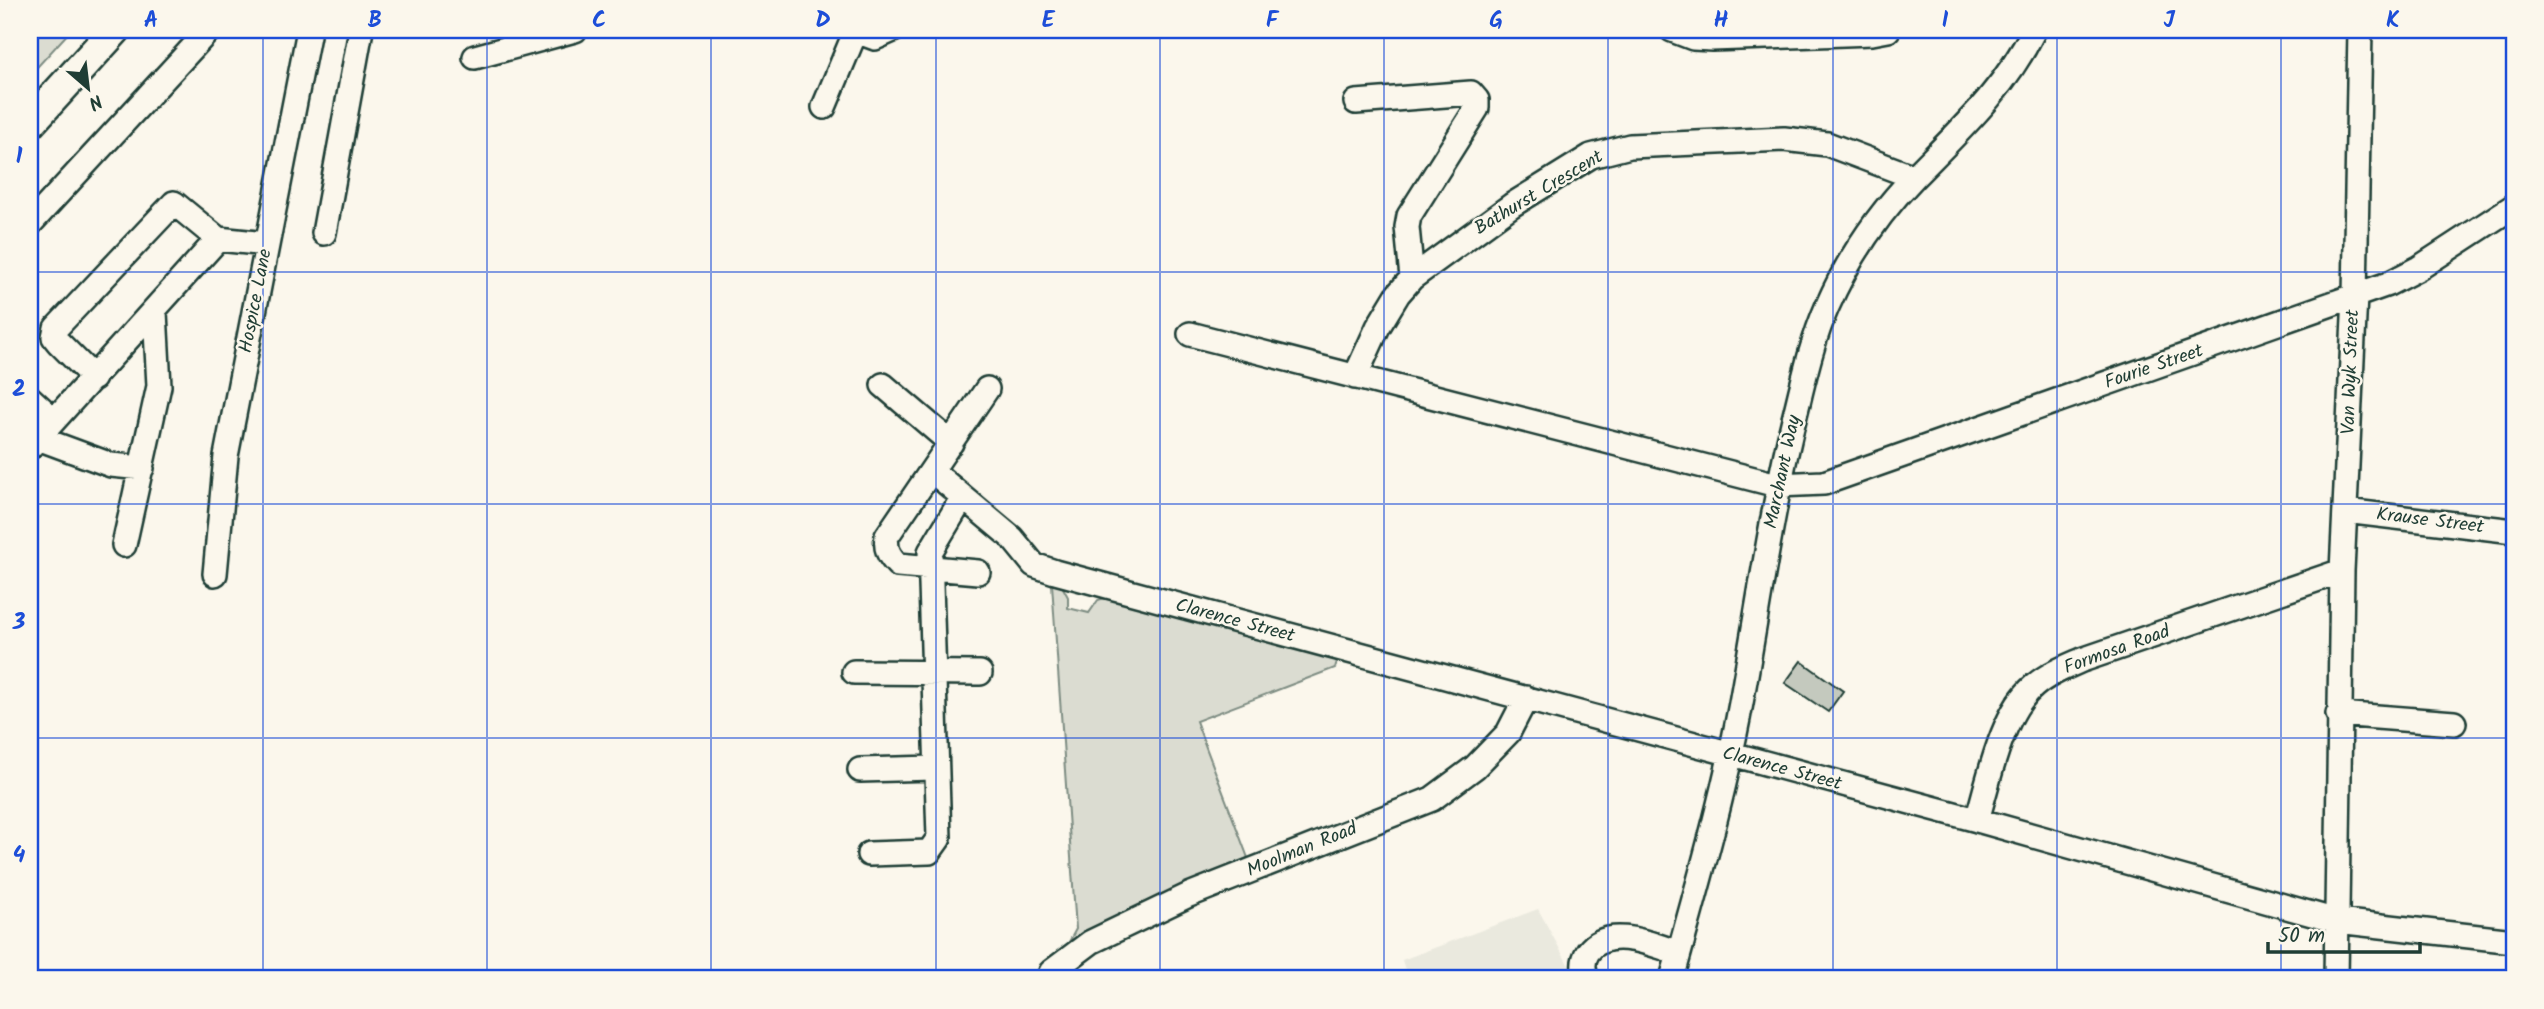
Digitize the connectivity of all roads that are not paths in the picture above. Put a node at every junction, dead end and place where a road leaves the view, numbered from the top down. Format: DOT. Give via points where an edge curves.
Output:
graph roads {
  1 [pos="115,30"];
  2 [pos="209,30"];
  3 [pos="309,30"];
  4 [pos="361,30"];
  5 [pos="575,30"];
  6 [pos="893,30"];
  7 [pos="1672,30"];
  8 [pos="1888,30"];
  9 [pos="2035,30"];
  10 [pos="2360,30"];
  11 [pos="854,31"];
  12 [pos="475,57"];
  13 [pos="1356,102"];
  14 [pos="824,107"];
  15 [pos="30,123"];
  16 [pos="1914,177"];
  17 [pos="2514,206"];
  18 [pos="30,224"];
  19 [pos="324,233"];
  20 [pos="218,239"];
  21 [pos="267,244"];
  22 [pos="1412,278"];
  23 [pos="2355,296"];
  24 [pos="155,312"];
  25 [pos="1190,334"];
  26 [pos="1355,377"];
  27 [pos="94,378"];
  28 [pos="883,385"];
  29 [pos="987,389"];
  30 [pos="30,398"];
  31 [pos="54,421"];
  32 [pos="34,443"];
  33 [pos="951,443"];
  34 [pos="142,468"];
  35 [pos="932,471"];
  36 [pos="1777,485"];
  37 [pos="963,497"];
  38 [pos="2345,511"];
  39 [pos="2514,531"];
  40 [pos="124,545"];
  41 [pos="929,566"];
  42 [pos="2342,571"];
  43 [pos="978,572"];
  44 [pos="215,574"];
  45 [pos="853,672"];
  46 [pos="932,673"];
  47 [pos="980,673"];
  48 [pos="1526,698"];
  49 [pos="2338,714"];
  50 [pos="2454,723"];
  51 [pos="1731,756"];
  52 [pos="934,768"];
  53 [pos="860,770"];
  54 [pos="1977,820"];
  55 [pos="869,854"];
  56 [pos="2337,921"];
  57 [pos="2514,941"];
  58 [pos="1679,953"];
  59 [pos="1050,976"];
  60 [pos="1587,979"];
  61 [pos="1672,979"];
  62 [pos="2336,979"];
  1 -- 15 [label="main road"];
  2 -- 18 [label="street"];
  3 -- 21 [label="street, Hospice Lane"];
  4 -- 19 [label="street"];
  5 -- 12 [label="street"];
  6 -- 11 [label="street" via="875,38"];
  7 -- 8 [label="street" via="1712,39"];
  9 -- 16 [label="street, Marchant Way" via="2020,60 1988,103"];
  10 -- 23 [label="street, Van Wyk Street"];
  11 -- 14 [label="street"];
  13 -- 22 [label="street" via="1471,93 1477,100 1409,216 1406,227"];
  16 -- 22 [label="street, Bathurst Crescent" via="1809,141 1747,140 1610,150 1591,156 1522,199"];
  16 -- 36 [label="street, Marchant Way" via="1847,266 1827,307"];
  17 -- 23 [label="street, Fourie Street" via="2419,268"];
  20 -- 21 [label="street"];
  20 -- 24 [label="street"];
  20 -- 27 [label="street" via="174,203 56,328 54,337"];
  21 -- 44 [label="street, Hospice Lane" via="226,456"];
  22 -- 26 [label="street, Bathurst Crescent" via="1378,327"];
  23 -- 36 [label="street, Fourie Street" via="1839,479"];
  23 -- 38 [label="street, Van Wyk Street"];
  24 -- 27 [label="street"];
  24 -- 34 [label="street" via="159,386"];
  25 -- 26 [label="street"];
  26 -- 36 [label="street"];
  27 -- 31 [label="street"];
  28 -- 33 [label="street"];
  29 -- 33 [label="street"];
  30 -- 31 [label="street"];
  31 -- 32 [label="street"];
  32 -- 34 [label="street" via="111,465"];
  33 -- 35 [label="street"];
  34 -- 40 [label="street"];
  35 -- 37 [label="street, Clarence Street"];
  35 -- 41 [label="street" via="887,537 886,546 898,565"];
  36 -- 51 [label="street, Marchant Way"];
  37 -- 41 [label="street" via="933,543"];
  37 -- 48 [label="street, Clarence Street" via="1012,538 1034,565"];
  38 -- 39 [label="street, Krause Street"];
  38 -- 42 [label="street, Van Wyk Street"];
  41 -- 43 [label="street"];
  41 -- 46 [label="street"];
  42 -- 49 [label="street, Van Wyk Street"];
  42 -- 54 [label="street, Formosa Road" via="2052,673 2013,711"];
  45 -- 46 [label="street"];
  46 -- 47 [label="street"];
  46 -- 52 [label="street"];
  48 -- 51 [label="street, Clarence Street"];
  48 -- 59 [label="street, Moolman Road" via="1508,733 1475,767 1432,799 1189,895 1091,942"];
  49 -- 50 [label="street"];
  49 -- 56 [label="street, Van Wyk Street"];
  51 -- 54 [label="street, Clarence Street"];
  51 -- 58 [label="street, Marchant Way"];
  52 -- 53 [label="street"];
  52 -- 55 [label="street" via="936,846 929,852"];
  54 -- 56 [label="street, Clarence Street"];
  56 -- 57 [label="street, Clarence Street"];
  56 -- 62 [label="street, Van Wyk Street"];
  58 -- 60 [label="street" via="1641,941 1606,940 1588,952"];
  58 -- 61 [label="street, Marchant Way"];
}
